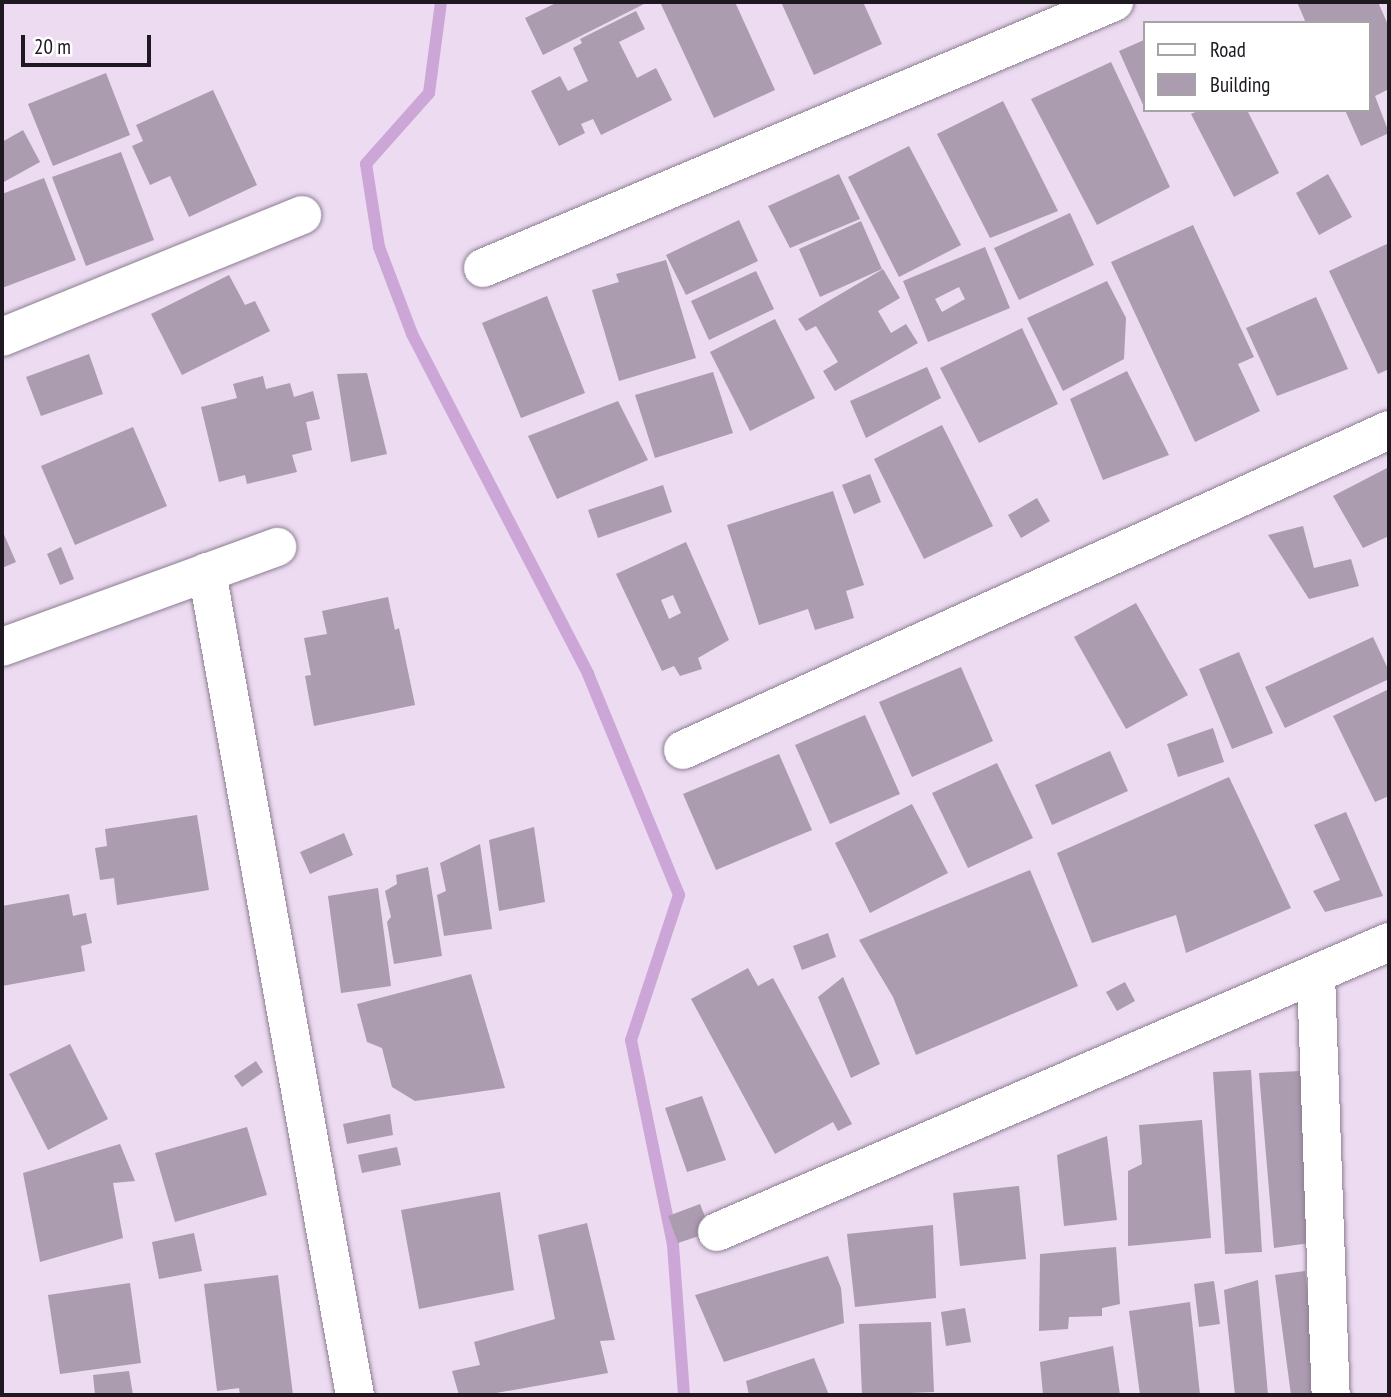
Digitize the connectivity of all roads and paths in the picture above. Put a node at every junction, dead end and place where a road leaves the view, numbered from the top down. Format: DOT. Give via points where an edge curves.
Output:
graph roads {
  1 [pos="1114,2"];
  2 [pos="302,215"];
  3 [pos="483,268"];
  4 [pos="2,337"];
  5 [pos="1389,430"];
  6 [pos="277,547"];
  7 [pos="207,572"];
  8 [pos="2,647"];
  9 [pos="683,750"];
  10 [pos="1389,942"];
  11 [pos="1316,975"];
  12 [pos="717,1232"];
  13 [pos="355,1395"];
  14 [pos="1331,1395"];
  1 -- 3 [label="street"];
  2 -- 4 [label="street"];
  5 -- 9 [label="street"];
  6 -- 7 [label="street"];
  7 -- 8 [label="street"];
  7 -- 13 [label="street"];
  10 -- 11 [label="street"];
  11 -- 12 [label="street"];
  11 -- 14 [label="street"];
}
